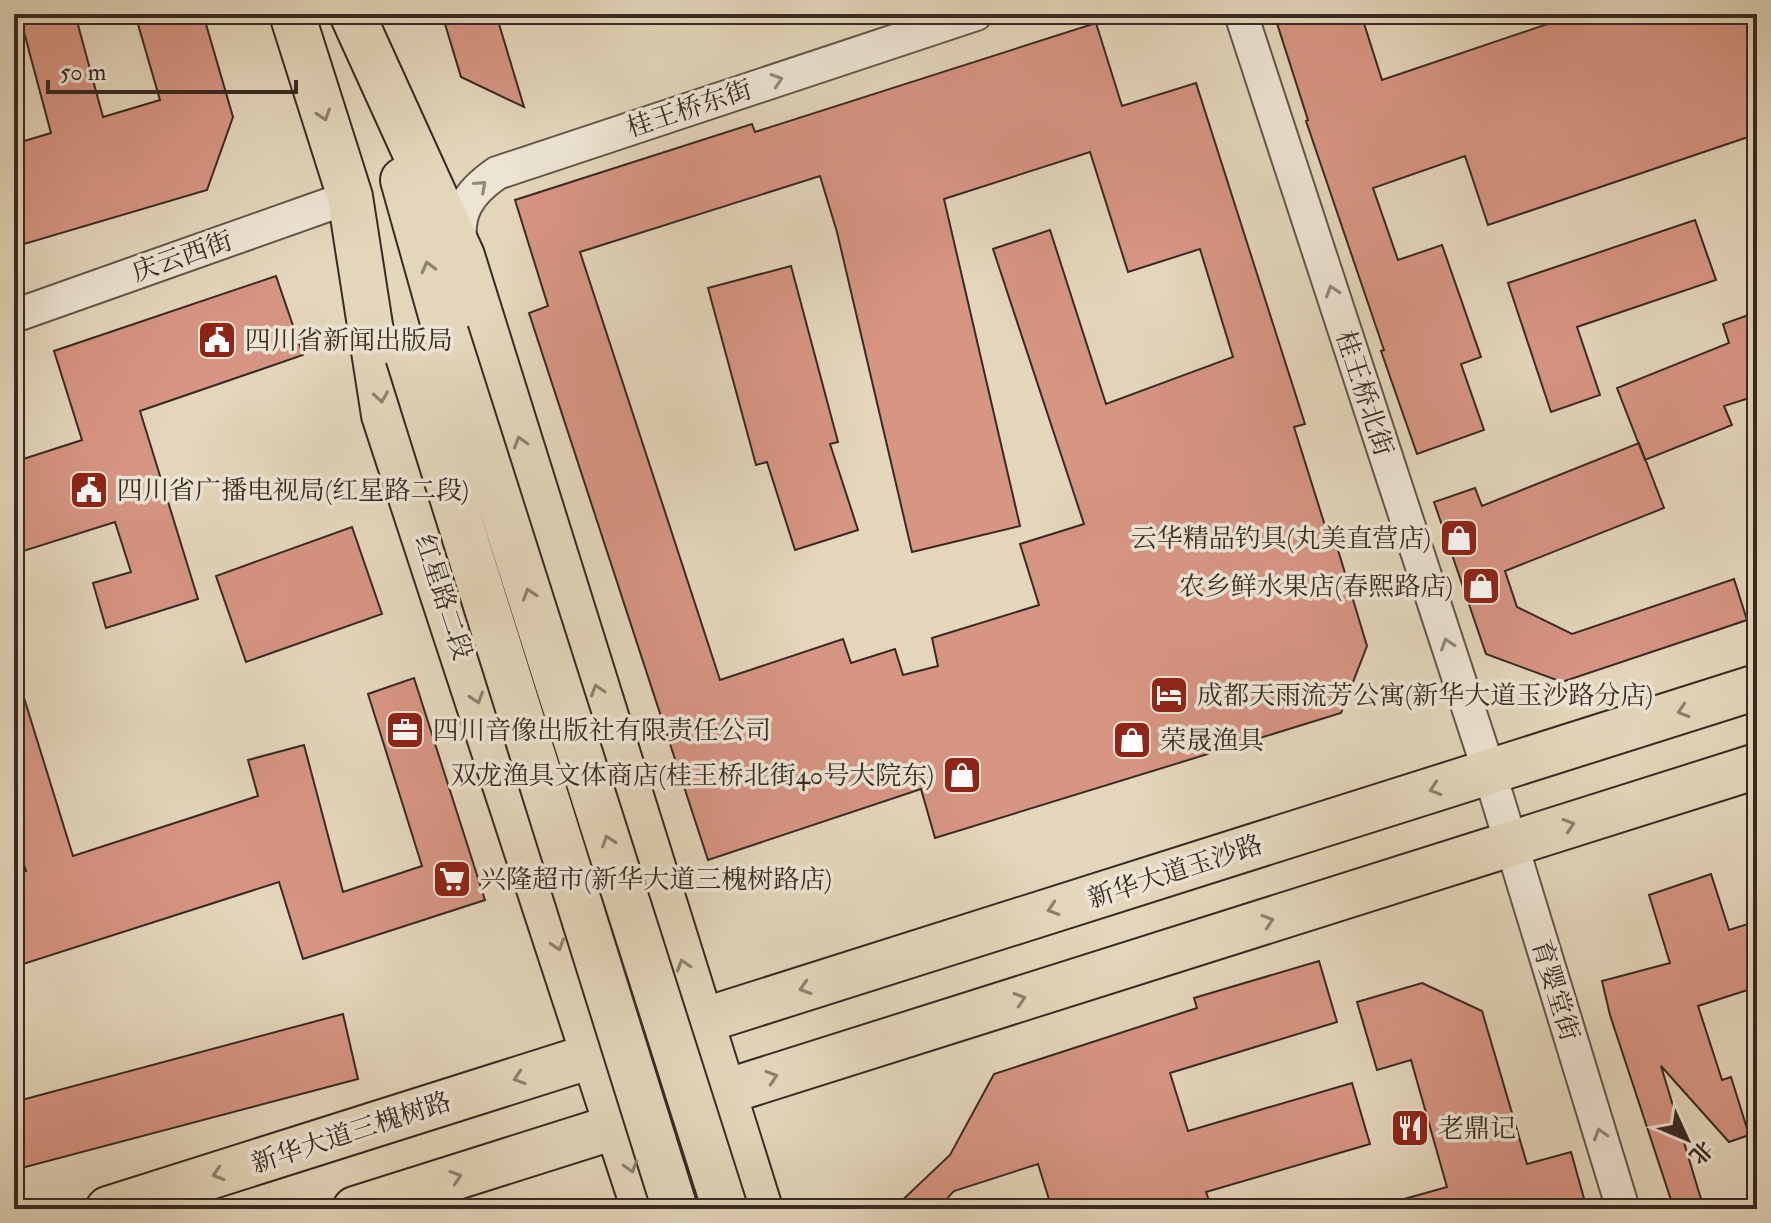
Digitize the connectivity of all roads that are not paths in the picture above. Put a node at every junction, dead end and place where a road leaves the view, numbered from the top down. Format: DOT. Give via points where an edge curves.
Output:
graph roads {
  1 [pos="292,14"];
  2 [pos="351,14"];
  3 [pos="976,14"];
  4 [pos="1241,14"];
  5 [pos="350,197"];
  6 [pos="462,256"];
  7 [pos="14,316"];
  8 [pos="1757,687"];
  9 [pos="1757,766"];
  10 [pos="1489,771"];
  11 [pos="1511,844"];
  12 [pos="700,1021"];
  13 [pos="594,1054"];
  14 [pos="723,1093"];
  15 [pos="617,1126"];
  16 [pos="108,1209"];
  17 [pos="355,1209"];
  18 [pos="644,1209"];
  19 [pos="675,1209"];
  20 [pos="725,1209"];
  21 [pos="760,1209"];
  22 [pos="1623,1209"];
  1 -- 5 [label="main road, 红星路二段, one-way"];
  2 -- 6 [label="main road"];
  20 -- 2 [label="main road, one-way, bridge" via="446,333"];
  6 -- 3 [label="street, 桂王桥东街, one-way" via="458,233 466,201 497,173"];
  10 -- 4 [label="street, 桂王桥北街, one-way"];
  5 -- 7 [label="street, 庆云西街"];
  5 -- 13 [label="main road, 红星路二段, one-way" via="384,415"];
  5 -- 19 [label="main road, bridge" via="408,356"];
  12 -- 6 [label="main road, one-way"];
  8 -- 10 [label="main road, 新华大道玉沙路, one-way"];
  11 -- 9 [label="main road, one-way"];
  10 -- 11 [label="street, 育婴堂街"];
  10 -- 12 [label="main road, 新华大道玉沙路, one-way"];
  14 -- 11 [label="main road, one-way"];
  22 -- 11 [label="street, 育婴堂街, one-way"];
  12 -- 13 [label="main road, 新华大道玉沙路"];
  12 -- 14 [label="main road"];
  13 -- 15 [label="main road, 红星路二段"];
  13 -- 16 [label="main road, 新华大道三槐树路, one-way"];
  14 -- 15 [label="main road"];
  14 -- 21 [label="main road"];
  17 -- 15 [label="main road, one-way"];
  15 -- 18 [label="main road, 红星路二段, one-way"];
}
